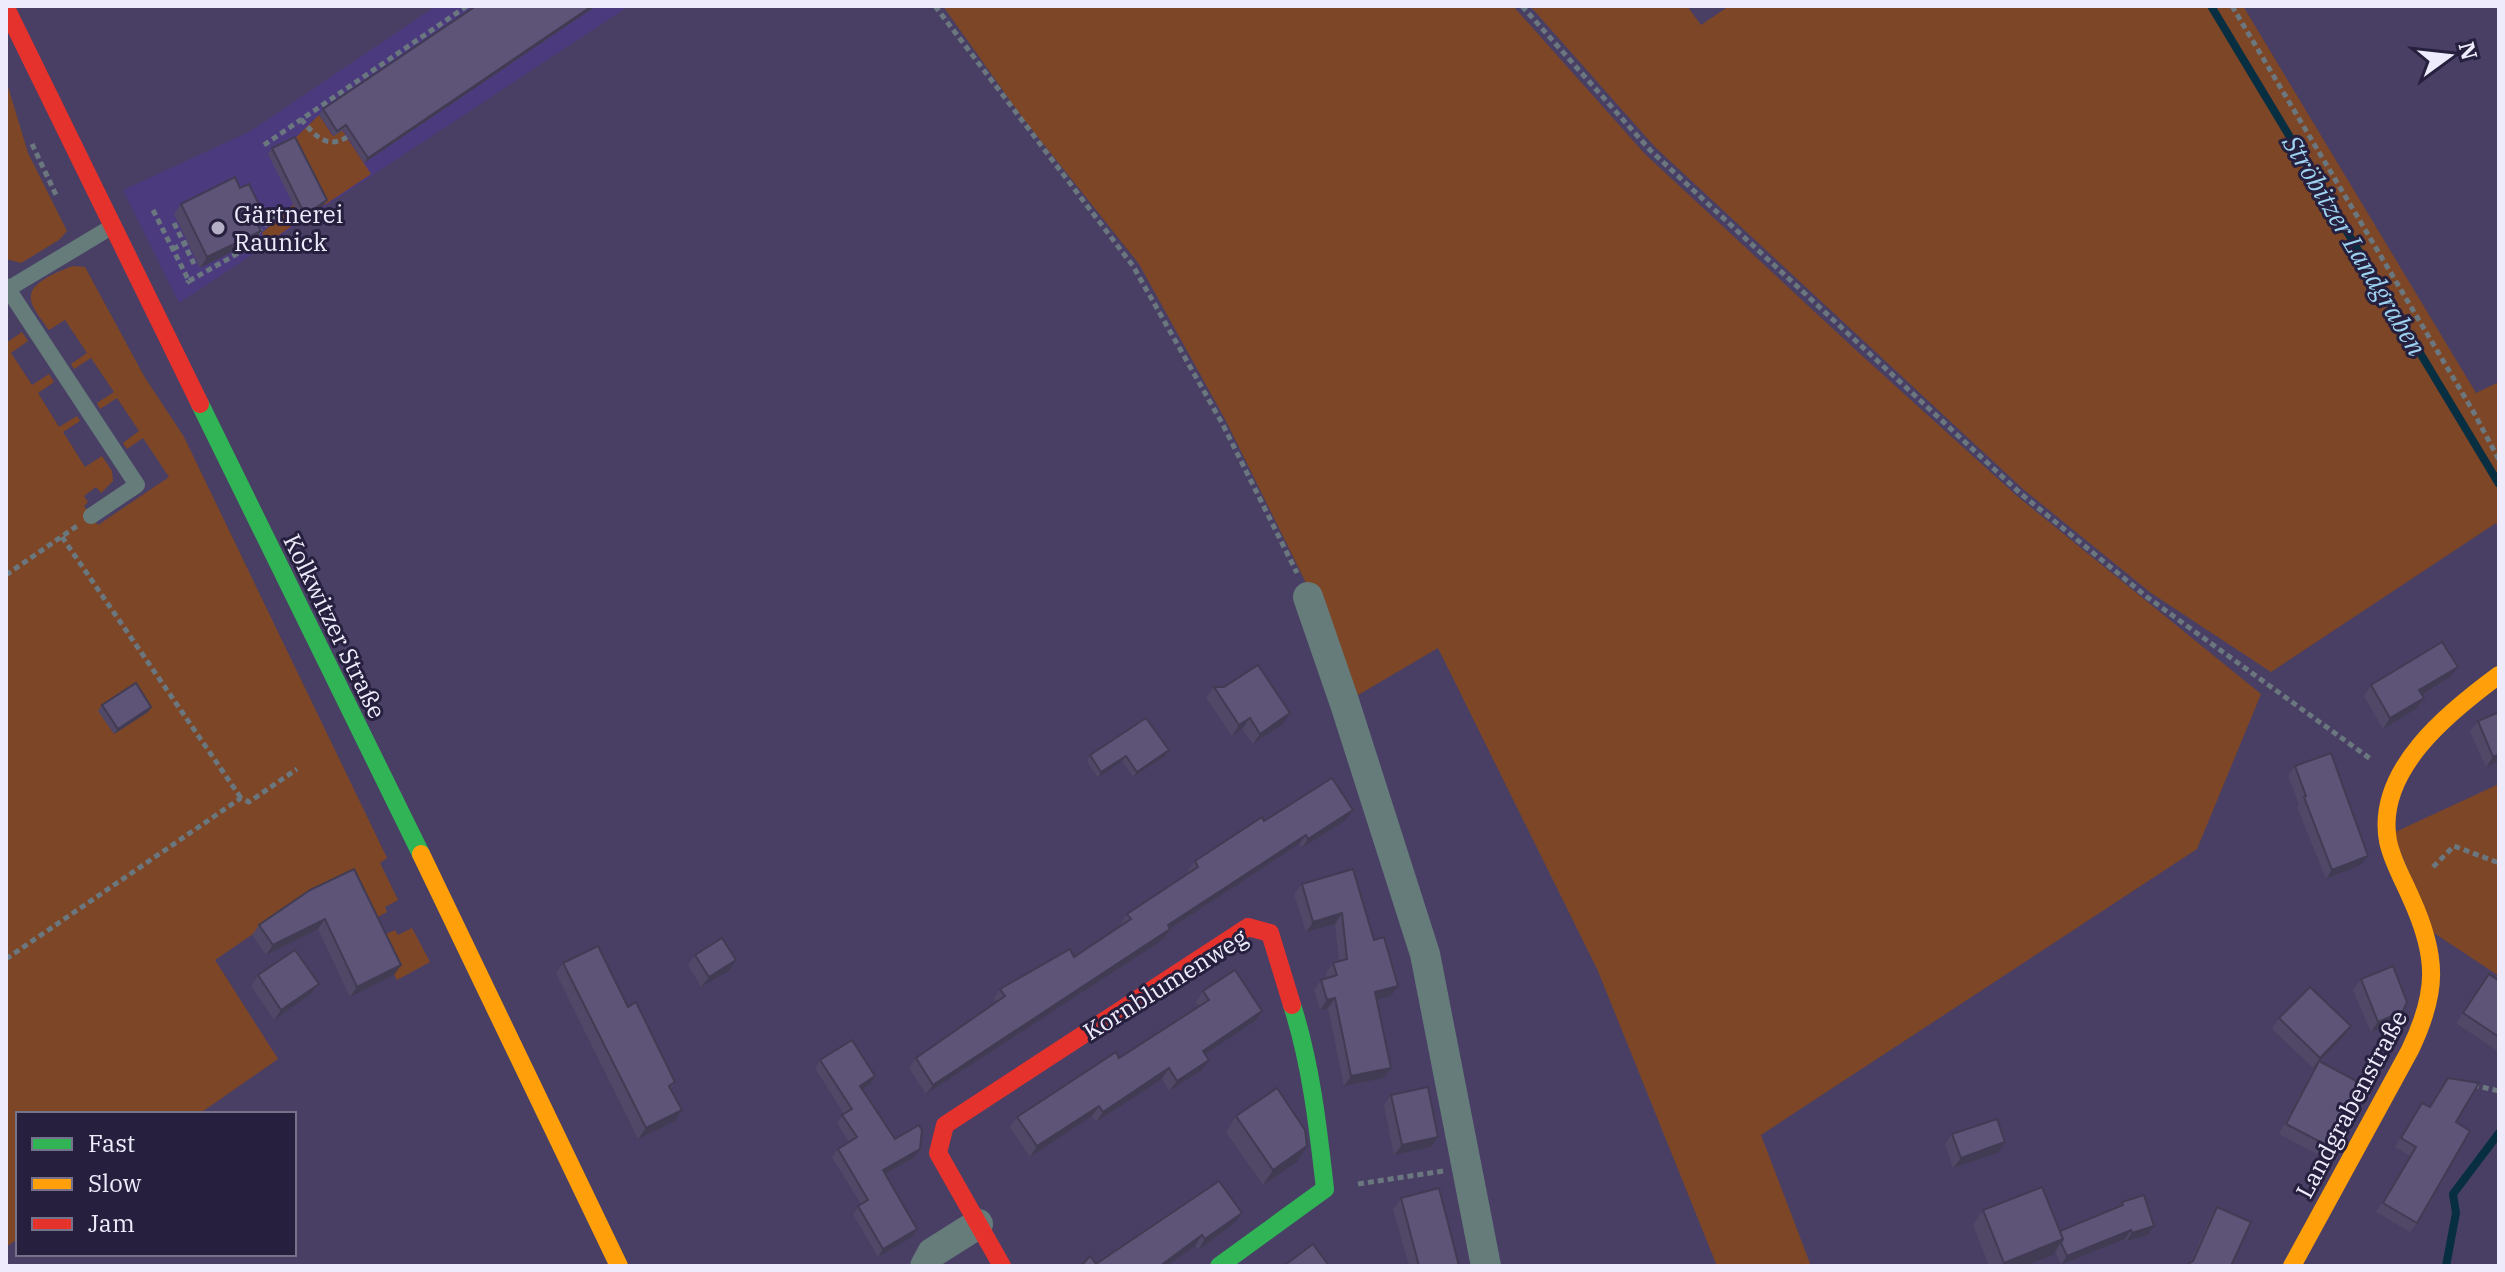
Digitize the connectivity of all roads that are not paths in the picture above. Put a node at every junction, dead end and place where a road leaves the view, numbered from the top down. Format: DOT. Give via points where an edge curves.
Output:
graph roads {
  1 [pos="6,8"];
  2 [pos="113,226"];
  3 [pos="7,288"];
  4 [pos="91,516"];
  5 [pos="1308,597"];
  6 [pos="2499,675"];
  7 [pos="978,1224"];
  8 [pos="619,1266"];
  9 [pos="925,1266"];
  10 [pos="1002,1266"];
  11 [pos="1219,1266"];
  12 [pos="1486,1266"];
  13 [pos="2292,1266"];
  1 -- 2 [label="street, Kolkwitzer Straße"];
  2 -- 3 [label="lane"];
  2 -- 8 [label="street, Kolkwitzer Straße"];
  3 -- 4 [label="lane" via="137,485"];
  5 -- 12 [label="street" via="1425,954"];
  6 -- 13 [label="street, Landgrabenstraße" via="2447,714 2397,778 2386,835 2433,956 2432,991 2400,1071"];
  7 -- 9 [label="street" via="932,1253"];
  7 -- 10 [label="street, Kornblumenweg"];
  7 -- 11 [label="street, Kornblumenweg" via="938,1153 945,1125 1248,927 1270,933 1300,1030 1325,1189"];
}
